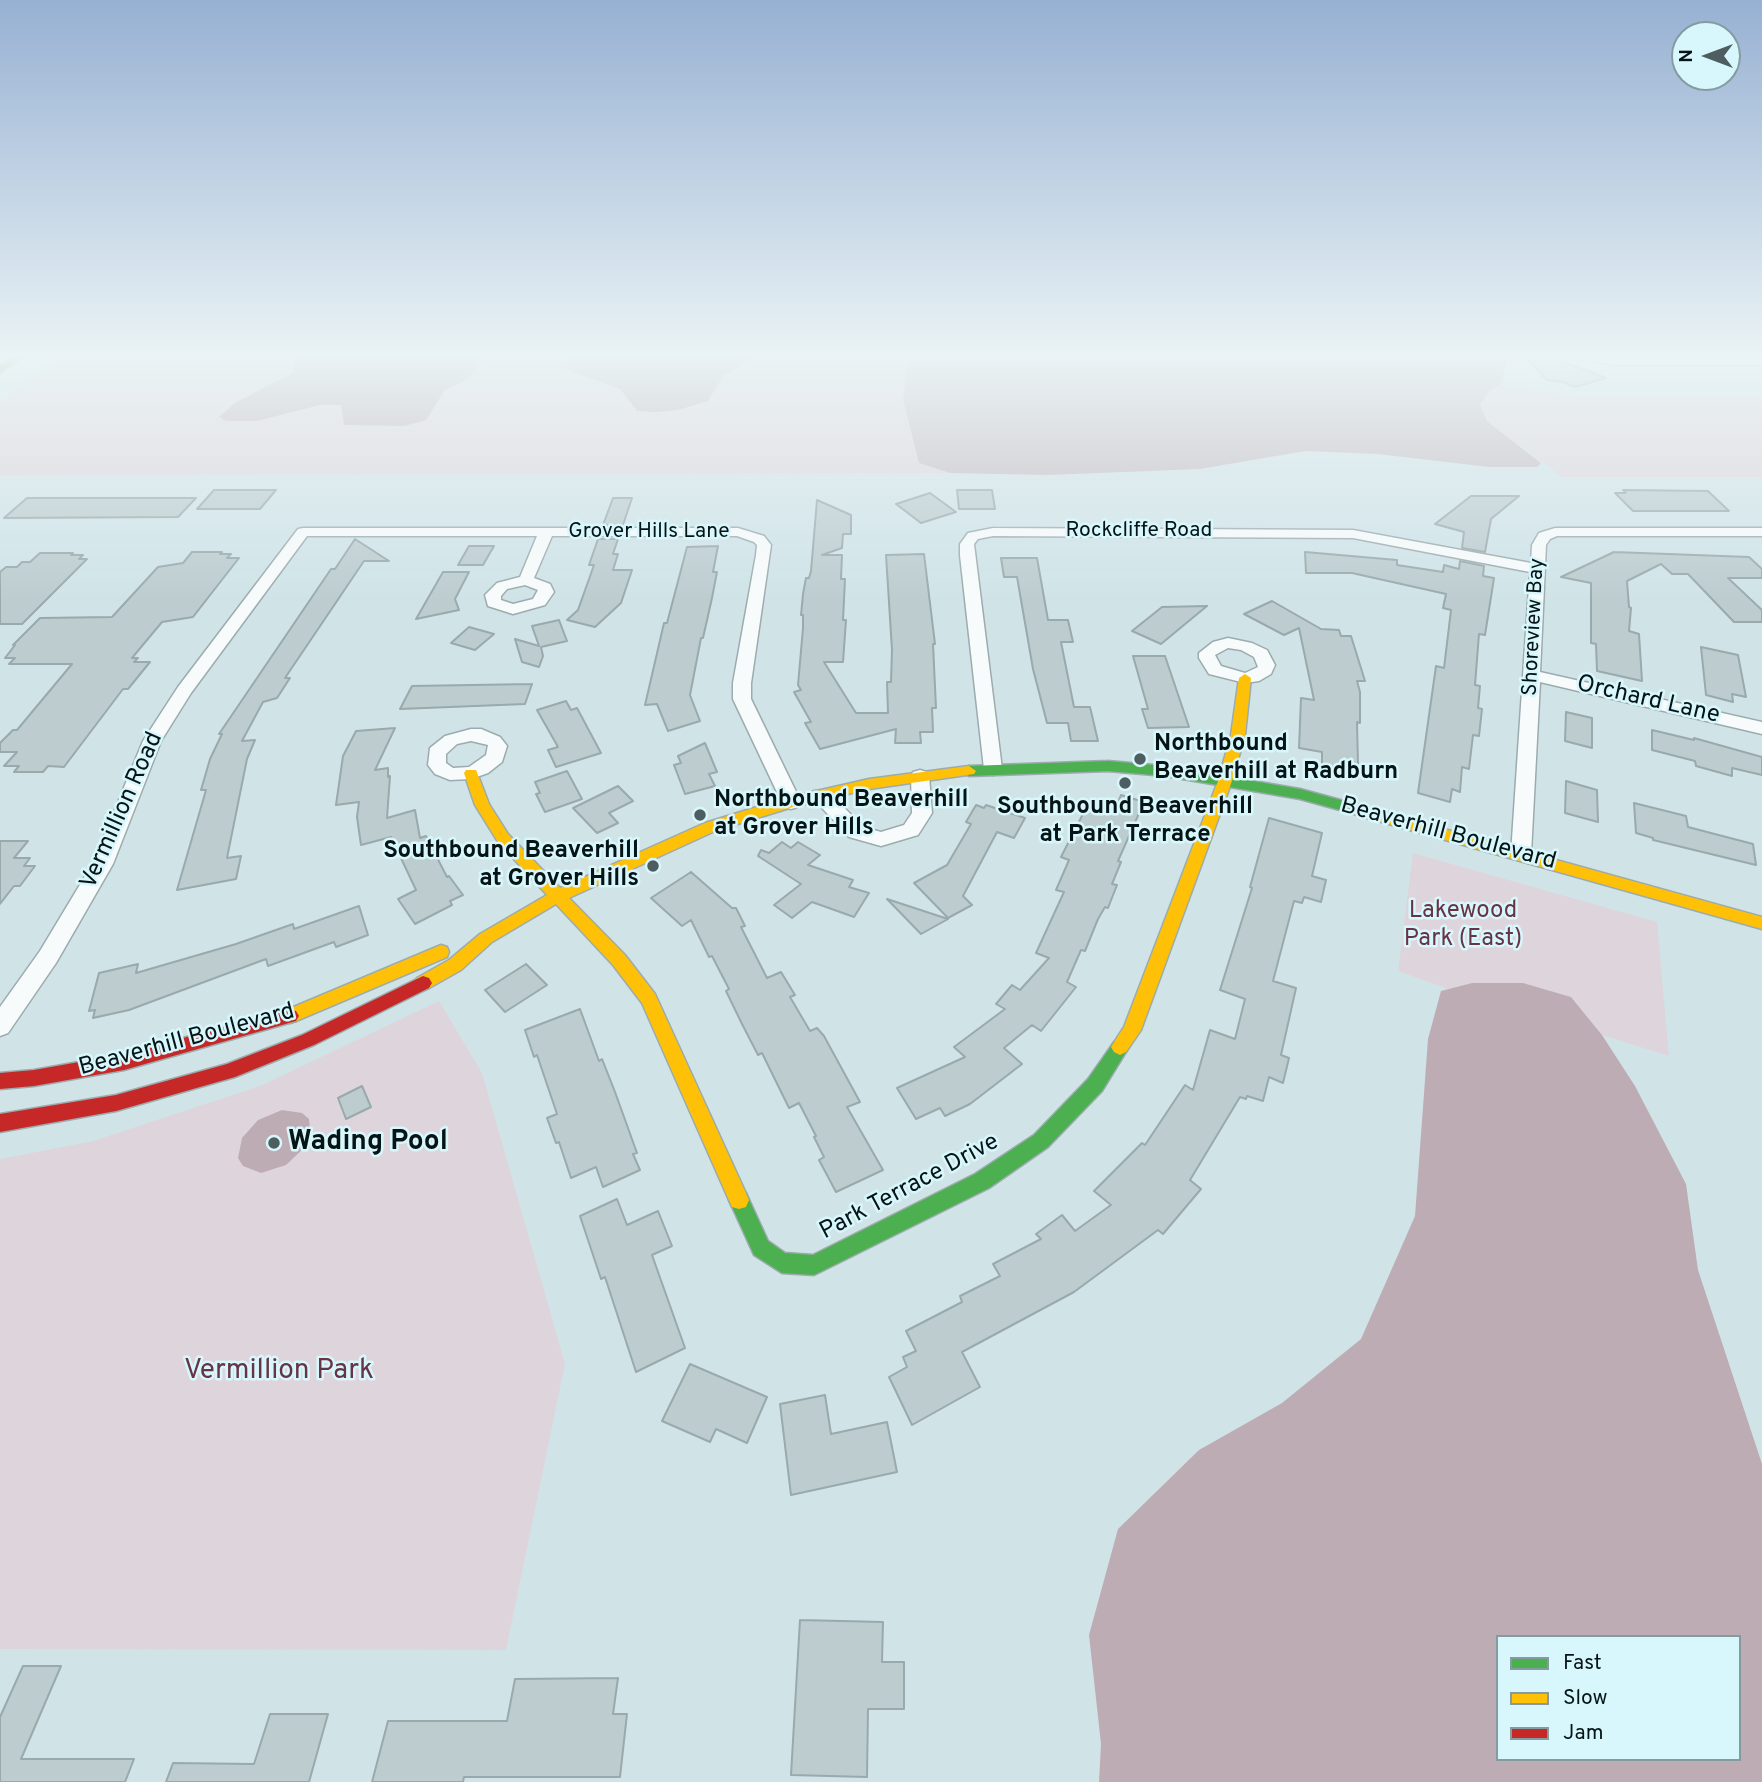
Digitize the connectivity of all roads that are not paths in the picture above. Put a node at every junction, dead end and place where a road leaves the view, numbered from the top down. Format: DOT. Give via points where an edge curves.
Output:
graph roads {
  1 [pos="303,532"];
  2 [pos="1762,532"];
  3 [pos="546,533"];
  4 [pos="1539,569"];
  5 [pos="526,580"];
  6 [pos="1533,675"];
  7 [pos="1245,678"];
  8 [pos="1762,728"];
  9 [pos="993,769"];
  10 [pos="471,773"];
  11 [pos="920,776"];
  12 [pos="1225,781"];
  13 [pos="821,796"];
  14 [pos="792,802"];
  15 [pos="1521,855"];
  16 [pos="558,896"];
  17 [pos="1762,923"];
  18 [pos="486,938"];
  19 [pos="0,1026"];
  20 [pos="0,1081"];
  21 [pos="0,1123"];
  1 -- 3 [label="street, Grover Hills Lane"];
  1 -- 19 [label="street, Vermillion Road" via="152,741 103,864"];
  2 -- 4 [label="street, Shoreview Bay" via="1555,532 1544,536 1539,545"];
  3 -- 5 [label="street"];
  3 -- 14 [label="street, Grover Hills Lane" via="737,532 759,539 763,555 742,699"];
  4 -- 6 [label="street, Shoreview Bay"];
  4 -- 9 [label="street, Rockcliffe Road" via="1353,534 993,532 973,536 967,555"];
  6 -- 8 [label="street, Orchard Lane"];
  6 -- 15 [label="street, Shoreview Bay"];
  7 -- 12 [label="main road, Park Terrace Drive" via="1238,735"];
  9 -- 11 [label="main road, Beaverhill Boulevard"];
  9 -- 12 [label="main road, Beaverhill Boulevard" via="1108,766"];
  10 -- 16 [label="main road, Park Terrace Drive" via="491,821"];
  11 -- 13 [label="main road, Beaverhill Boulevard"];
  11 -- 13 [label="street" via="922,813 911,830 881,839 856,832"];
  12 -- 15 [label="main road, Beaverhill Boulevard" via="1300,794"];
  12 -- 16 [label="main road, Park Terrace Drive" via="1132,1030 1095,1085 1041,1141 982,1181 814,1265 782,1263 761,1248 649,999"];
  13 -- 14 [label="main road, Beaverhill Boulevard"];
  14 -- 16 [label="main road, Beaverhill Boulevard" via="710,827"];
  15 -- 17 [label="main road, Beaverhill Boulevard"];
  16 -- 18 [label="main road, Beaverhill Boulevard"];
  18 -- 20 [label="main road, Beaverhill Boulevard" via="446,949 298,1014 226,1036 124,1062"];
  18 -- 21 [label="main road, Beaverhill Boulevard" via="455,965 383,1005 229,1071 116,1102"];
}
